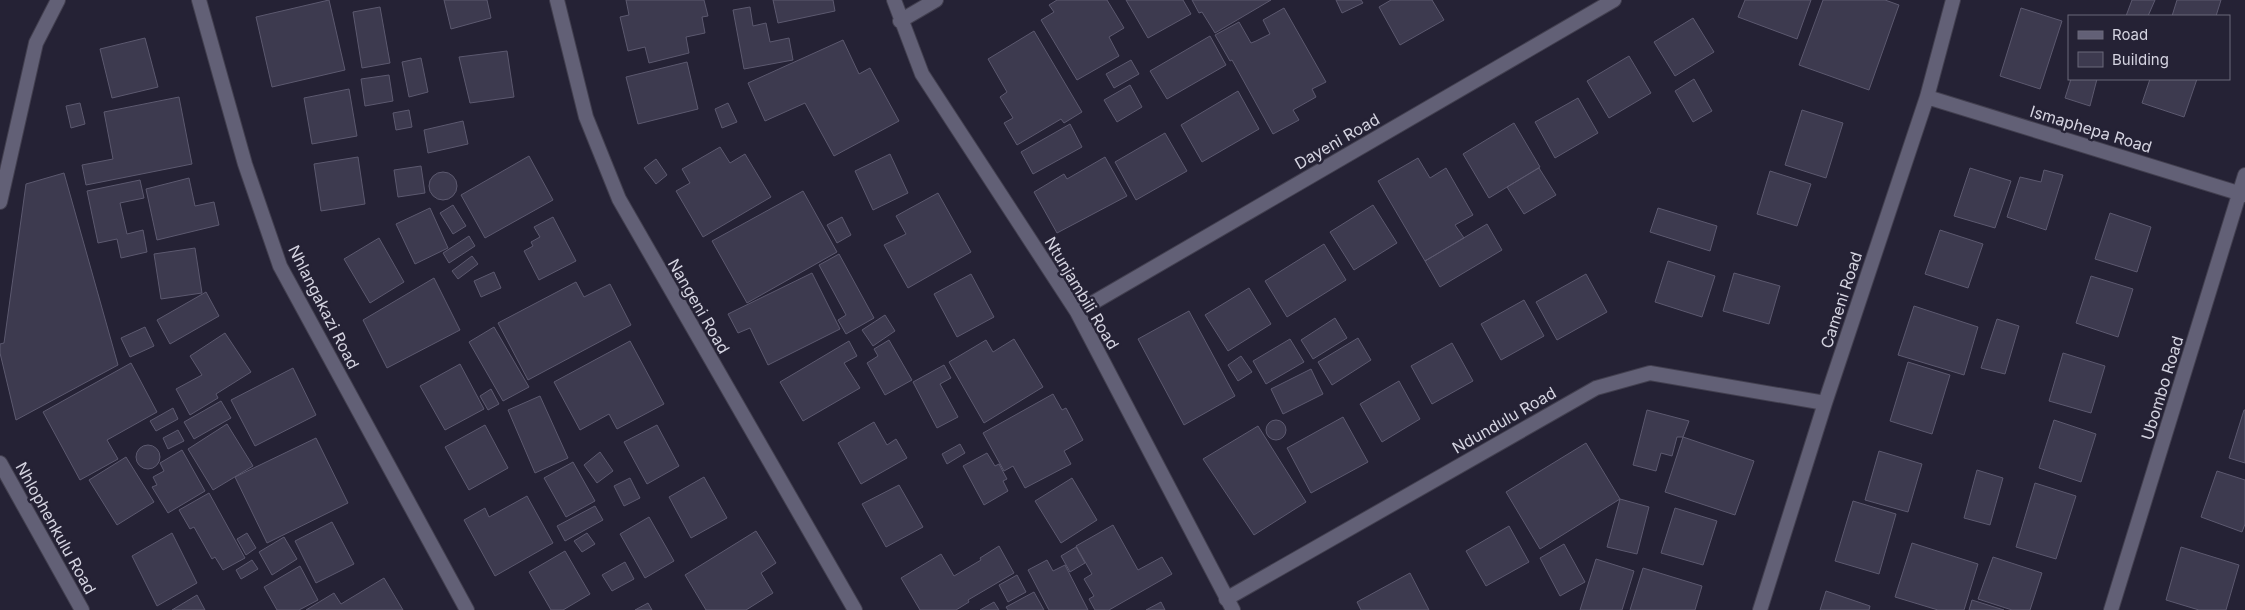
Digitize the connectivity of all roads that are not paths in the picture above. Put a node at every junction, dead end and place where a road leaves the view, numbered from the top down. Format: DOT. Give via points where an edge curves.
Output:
graph roads {
  1 [pos="58,0"];
  2 [pos="199,0"];
  3 [pos="557,0"];
  4 [pos="894,0"];
  5 [pos="936,0"];
  6 [pos="1614,0"];
  7 [pos="1953,0"];
  8 [pos="900,20"];
  9 [pos="1927,97"];
  10 [pos="2245,175"];
  11 [pos="2242,194"];
  12 [pos="0,202"];
  13 [pos="1076,312"];
  14 [pos="1825,403"];
  15 [pos="0,463"];
  16 [pos="1229,604"];
  17 [pos="82,610"];
  18 [pos="467,610"];
  19 [pos="855,610"];
  20 [pos="1760,610"];
  21 [pos="2111,610"];
  1 -- 12 [label="street" via="36,43"];
  2 -- 18 [label="street, Nhlangakazi Road" via="245,164 280,266"];
  3 -- 19 [label="street, Nangeni Road" via="586,118 619,199"];
  4 -- 8 [label="street, Ntunjambili Road"];
  5 -- 8 [label="street"];
  6 -- 13 [label="street, Dayeni Road"];
  7 -- 9 [label="street, Cameni Road"];
  8 -- 13 [label="street, Ntunjambili Road" via="922,74"];
  9 -- 11 [label="street, Ismaphepa Road"];
  9 -- 14 [label="street, Cameni Road"];
  10 -- 11 [label="street, Ubombo Road"];
  11 -- 21 [label="street, Ubombo Road"];
  13 -- 16 [label="street, Ntunjambili Road"];
  14 -- 16 [label="street, Ndundulu Road" via="1650,373 1596,388"];
  14 -- 20 [label="street, Cameni Road"];
  15 -- 17 [label="street, Nhlophenkulu Road"];
}
